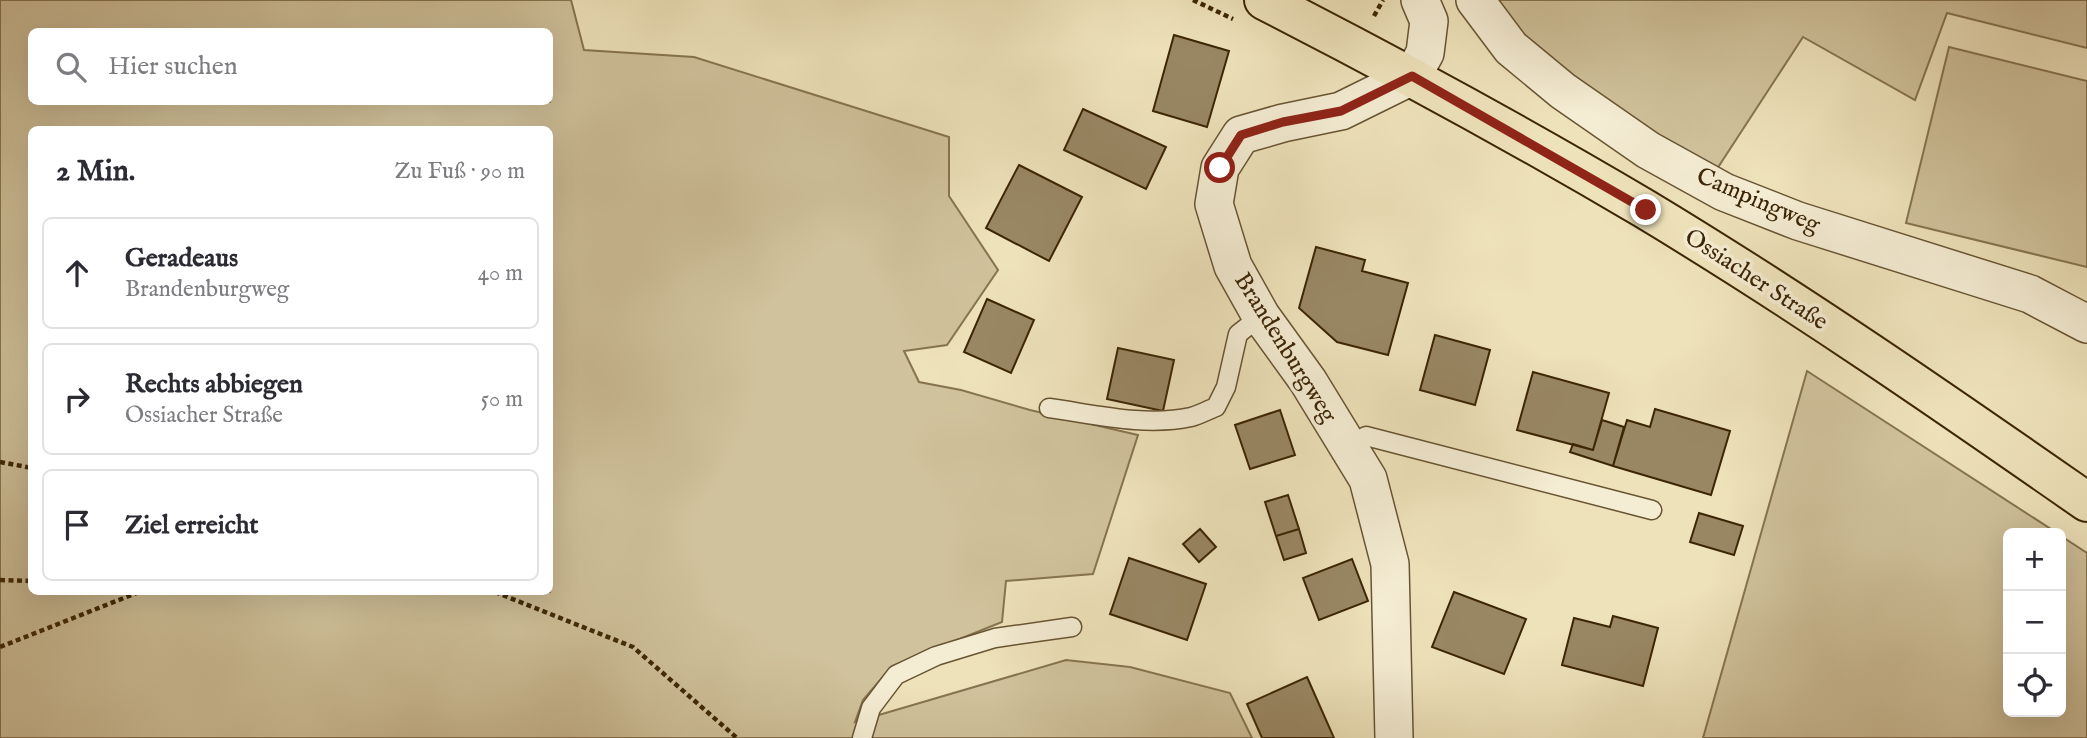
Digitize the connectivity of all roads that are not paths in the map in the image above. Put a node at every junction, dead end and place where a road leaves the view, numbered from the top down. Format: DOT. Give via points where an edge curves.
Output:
graph roads {
  1 [pos="1264,0"];
  2 [pos="1420,0"];
  3 [pos="1475,0"];
  4 [pos="1412,76"];
  5 [pos="1261,316"];
  6 [pos="2087,324"];
  7 [pos="1049,408"];
  8 [pos="1348,448"];
  9 [pos="2087,502"];
  10 [pos="1652,510"];
  11 [pos="1072,627"];
  12 [pos="862,738"];
  13 [pos="1394,738"];
  1 -- 4 [label="main road, Ossiacher Straße"];
  2 -- 4 [label="street" via="1429,21 1425,53"];
  3 -- 6 [label="street, Campingweg" via="1511,48 1563,91 1648,150 1724,192 1798,221 2031,294"];
  4 -- 5 [label="street, Brandenburgweg" via="1341,111 1241,135 1220,168 1214,204 1233,266"];
  4 -- 9 [label="main road, Ossiacher Straße" via="1646,210 1872,354"];
  5 -- 7 [label="lane" via="1238,334 1226,387 1216,407 1163,420"];
  5 -- 8 [label="street, Brandenburgweg"];
  8 -- 10 [label="lane" via="1366,436"];
  8 -- 13 [label="street, Brandenburgweg" via="1368,479 1390,564"];
  11 -- 12 [label="lane" via="995,638 936,656 897,675 871,708"];
}
